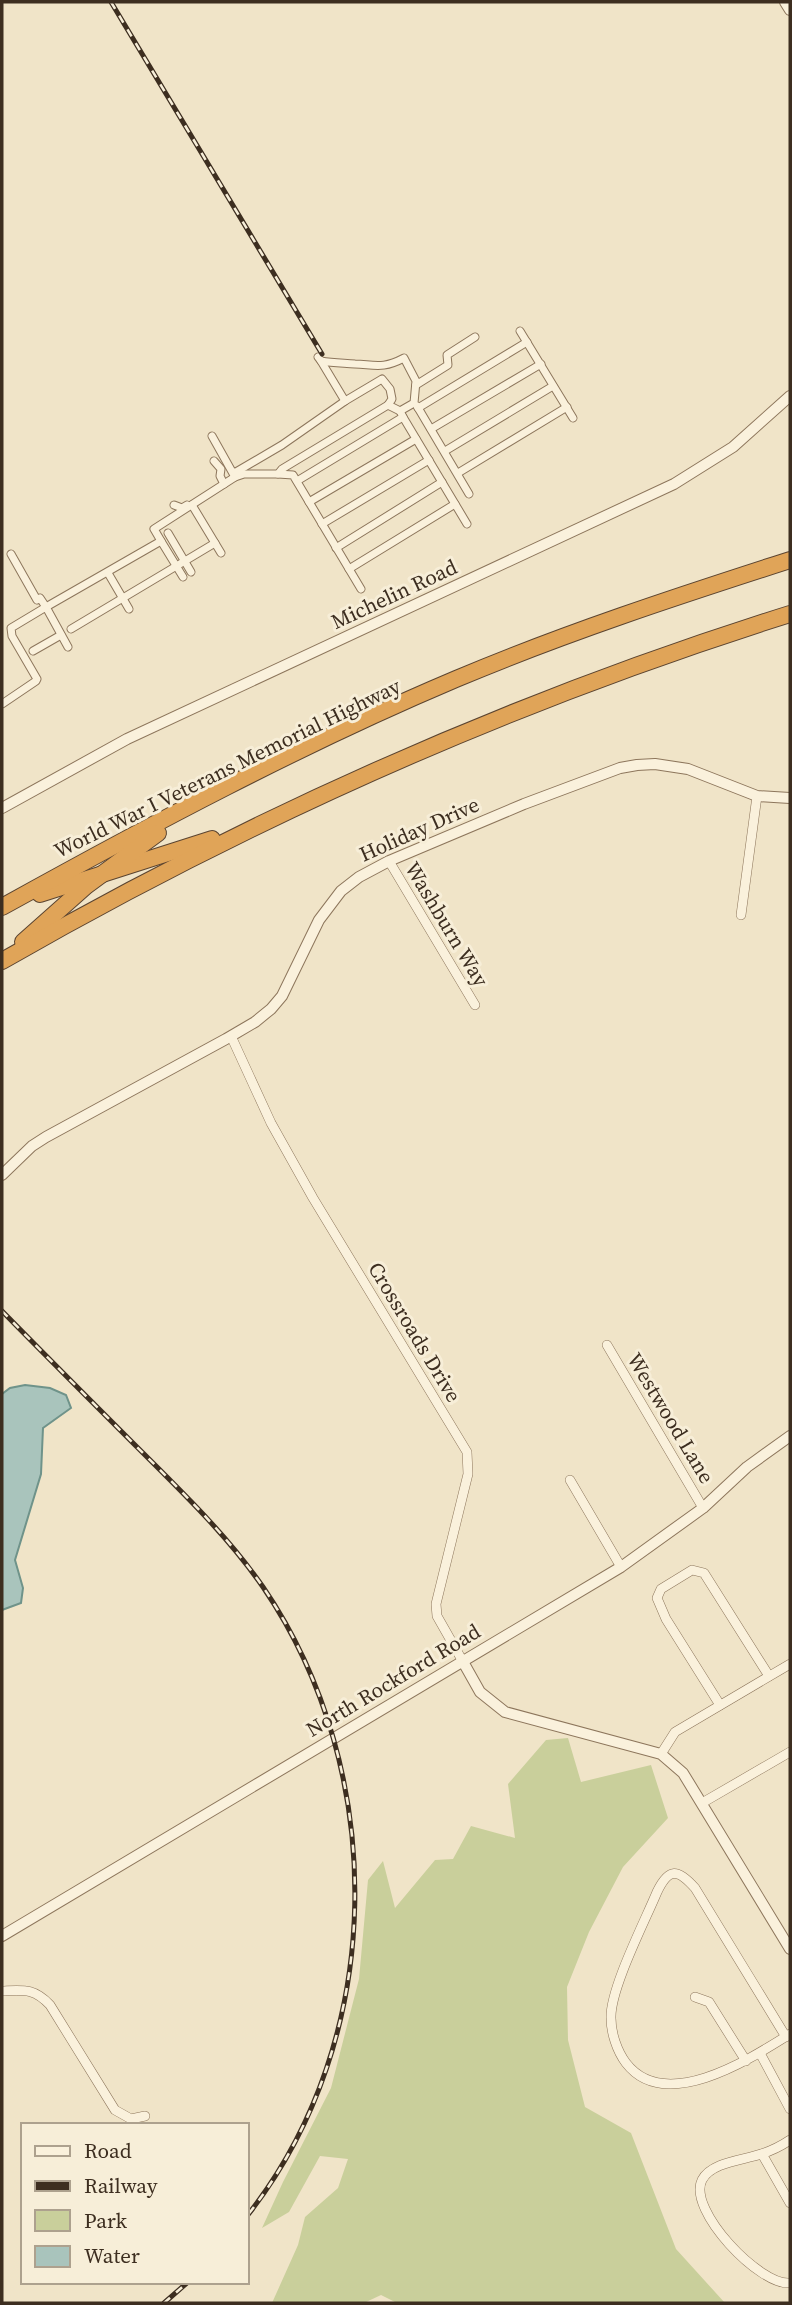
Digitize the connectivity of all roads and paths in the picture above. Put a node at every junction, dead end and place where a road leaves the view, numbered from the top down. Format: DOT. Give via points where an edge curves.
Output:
graph roads {
  1 [pos="785,2"];
  2 [pos="790,10"];
  3 [pos="520,331"];
  4 [pos="475,337"];
  5 [pos="527,342"];
  6 [pos="541,364"];
  7 [pos="416,386"];
  8 [pos="553,386"];
  9 [pos="790,396"];
  10 [pos="345,401"];
  11 [pos="388,405"];
  12 [pos="416,405"];
  13 [pos="567,407"];
  14 [pos="401,414"];
  15 [pos="573,418"];
  16 [pos="431,429"];
  17 [pos="212,436"];
  18 [pos="416,439"];
  19 [pos="445,451"];
  20 [pos="429,460"];
  21 [pos="214,461"];
  22 [pos="227,462"];
  23 [pos="221,469"];
  24 [pos="233,473"];
  25 [pos="457,473"];
  26 [pos="278,474"];
  27 [pos="297,481"];
  28 [pos="442,482"];
  29 [pos="223,483"];
  30 [pos="470,494"];
  31 [pos="309,502"];
  32 [pos="455,504"];
  33 [pos="192,505"];
  34 [pos="178,513"];
  35 [pos="322,524"];
  36 [pos="467,524"];
  37 [pos="168,533"];
  38 [pos="161,541"];
  39 [pos="215,543"];
  40 [pos="336,548"];
  41 [pos="221,553"];
  42 [pos="11,554"];
  43 [pos="790,560"];
  44 [pos="184,561"];
  45 [pos="176,566"];
  46 [pos="349,569"];
  47 [pos="191,572"];
  48 [pos="108,573"];
  49 [pos="183,577"];
  50 [pos="361,589"];
  51 [pos="123,598"];
  52 [pos="46,607"];
  53 [pos="129,609"];
  54 [pos="790,614"];
  55 [pos="71,629"];
  56 [pos="61,635"];
  57 [pos="68,647"];
  58 [pos="33,651"];
  59 [pos="2,704"];
  60 [pos="243,780"];
  61 [pos="757,796"];
  62 [pos="790,798"];
  63 [pos="2,808"];
  64 [pos="285,812"];
  65 [pos="389,861"];
  66 [pos="101,875"];
  67 [pos="2,908"];
  68 [pos="741,915"];
  69 [pos="3,960"];
  70 [pos="475,1005"];
  71 [pos="231,1036"];
  72 [pos="2,1175"];
  73 [pos="607,1345"];
  74 [pos="790,1436"];
  75 [pos="570,1480"];
  76 [pos="704,1508"];
  77 [pos="621,1567"];
  78 [pos="462,1660"];
  79 [pos="790,1664"];
  80 [pos="769,1676"];
  81 [pos="720,1705"];
  82 [pos="790,1752"];
  83 [pos="661,1754"];
  84 [pos="702,1802"];
  85 [pos="2,1936"];
  86 [pos="790,1949"];
  87 [pos="2,1991"];
  88 [pos="695,1997"];
  89 [pos="788,2035"];
  90 [pos="760,2053"];
  91 [pos="746,2061"];
  92 [pos="790,2109"];
  93 [pos="145,2116"];
  94 [pos="790,2140"];
  95 [pos="762,2154"];
  96 [pos="790,2203"];
  97 [pos="790,2283"];
  1 -- 2 [label="street"];
  3 -- 5 [label="street"];
  4 -- 7 [label="street" via="447,355 448,365"];
  5 -- 6 [label="street"];
  5 -- 12 [label="street"];
  6 -- 8 [label="street"];
  6 -- 16 [label="street"];
  7 -- 10 [label="street" via="404,358 375,367 320,359"];
  7 -- 12 [label="street"];
  8 -- 13 [label="street"];
  8 -- 19 [label="street"];
  9 -- 63 [label="street, Michelin Road" via="733,447 674,484 139,733"];
  10 -- 11 [label="street" via="382,379 390,389"];
  10 -- 24 [label="street"];
  11 -- 14 [label="street"];
  11 -- 26 [label="street"];
  12 -- 14 [label="street"];
  12 -- 16 [label="street"];
  13 -- 15 [label="street"];
  13 -- 25 [label="street"];
  14 -- 18 [label="street"];
  14 -- 27 [label="street"];
  16 -- 19 [label="street"];
  17 -- 22 [label="street"];
  18 -- 20 [label="street"];
  18 -- 31 [label="street"];
  19 -- 25 [label="street"];
  20 -- 28 [label="street"];
  20 -- 35 [label="street"];
  21 -- 23 [label="street"];
  22 -- 23 [label="street"];
  22 -- 24 [label="street"];
  23 -- 29 [label="street"];
  24 -- 26 [label="street"];
  24 -- 29 [label="street"];
  25 -- 30 [label="street"];
  26 -- 27 [label="street" via="293,475"];
  27 -- 31 [label="street"];
  28 -- 32 [label="street"];
  28 -- 40 [label="street"];
  29 -- 33 [label="street"];
  29 -- 34 [label="street" via="182,508 173,504"];
  31 -- 35 [label="street"];
  32 -- 36 [label="street"];
  32 -- 46 [label="street"];
  33 -- 34 [label="street"];
  33 -- 39 [label="street"];
  34 -- 38 [label="street" via="154,529"];
  35 -- 40 [label="street"];
  37 -- 44 [label="street"];
  38 -- 45 [label="street"];
  38 -- 48 [label="street"];
  39 -- 41 [label="street"];
  39 -- 44 [label="street"];
  40 -- 46 [label="street"];
  42 -- 52 [label="street" via="37,600"];
  43 -- 60 [label="highway, World War I Veterans Memorial Highway" via="642,609 456,679"];
  44 -- 45 [label="street"];
  44 -- 47 [label="street"];
  45 -- 49 [label="street"];
  45 -- 51 [label="street"];
  46 -- 50 [label="street"];
  48 -- 51 [label="street"];
  48 -- 52 [label="street"];
  51 -- 53 [label="street"];
  51 -- 55 [label="street"];
  52 -- 56 [label="street"];
  52 -- 59 [label="street" via="11,628 37,678"];
  54 -- 64 [label="highway" via="497,719"];
  56 -- 57 [label="street"];
  56 -- 58 [label="street"];
  60 -- 66 [label="highway" via="175,821"];
  60 -- 67 [label="highway, World War I Veterans Memorial Highway"];
  61 -- 62 [label="street, Holiday Drive"];
  61 -- 65 [label="street, Holiday Drive" via="688,769 655,764 620,768"];
  61 -- 68 [label="street"];
  64 -- 66 [label="highway"];
  64 -- 69 [label="highway"];
  65 -- 70 [label="street, Washburn Way"];
  65 -- 71 [label="street, Holiday Drive" via="349,884 335,898 314,929 282,996 255,1022"];
  66 -- 67 [label="highway"];
  66 -- 69 [label="highway"];
  71 -- 72 [label="street, Holiday Drive" via="53,1133"];
  71 -- 78 [label="street, Crossroads Drive" via="271,1123 313,1198 467,1452 468,1474 436,1604 437,1616"];
  73 -- 76 [label="street, Westwood Lane"];
  74 -- 76 [label="street, North Rockford Road" via="747,1467"];
  75 -- 77 [label="street"];
  76 -- 77 [label="street, North Rockford Road"];
  77 -- 78 [label="street, North Rockford Road"];
  78 -- 83 [label="street" via="481,1692 505,1712"];
  78 -- 85 [label="street, North Rockford Road"];
  79 -- 80 [label="street"];
  80 -- 81 [label="street"];
  80 -- 81 [label="street" via="704,1573 692,1570 661,1589 657,1598"];
  81 -- 83 [label="street" via="675,1732"];
  82 -- 84 [label="street"];
  83 -- 84 [label="street" via="683,1773"];
  84 -- 86 [label="street"];
  87 -- 93 [label="street" via="30,1990 41,1996 115,2110 131,2119"];
  88 -- 91 [label="street" via="709,2002"];
  89 -- 90 [label="street"];
  89 -- 91 [label="street" via="695,1888 682,1874 670,1874 657,1892 617,1988 611,2017 616,2045 637,2076 660,2083 699,2080"];
  90 -- 91 [label="street"];
  90 -- 92 [label="street"];
  94 -- 95 [label="street"];
  95 -- 96 [label="street"];
  95 -- 97 [label="street" via="710,2172 702,2178 700,2192 708,2214 730,2245 763,2275"];
}
